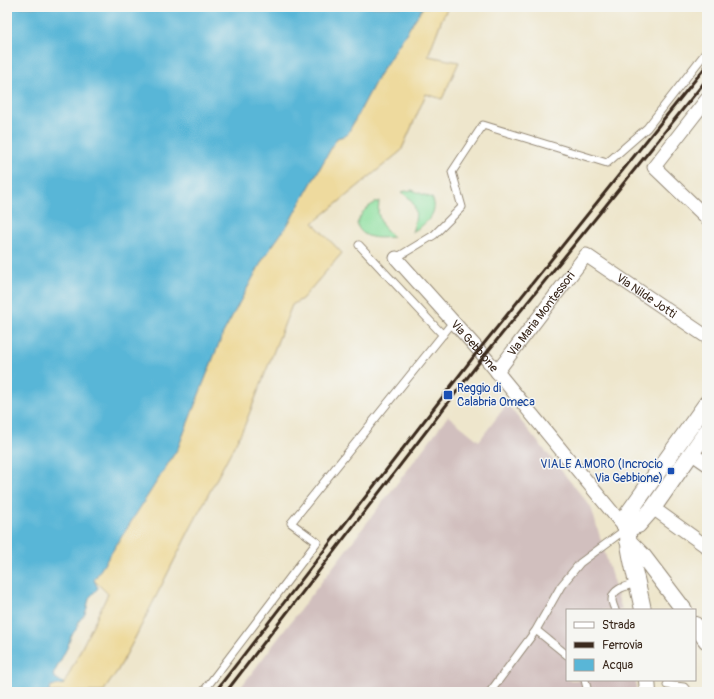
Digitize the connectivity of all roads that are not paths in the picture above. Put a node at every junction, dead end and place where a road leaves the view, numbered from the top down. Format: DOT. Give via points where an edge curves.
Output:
graph roads {
  1 [pos="707,51"];
  2 [pos="706,103"];
  3 [pos="707,218"];
  4 [pos="359,245"];
  5 [pos="586,255"];
  6 [pos="396,258"];
  7 [pos="453,322"];
  8 [pos="443,334"];
  9 [pos="707,337"];
  10 [pos="497,372"];
  11 [pos="707,403"];
  12 [pos="707,431"];
  13 [pos="691,453"];
  14 [pos="707,464"];
  15 [pos="653,508"];
  16 [pos="627,535"];
  17 [pos="707,547"];
  18 [pos="638,583"];
  19 [pos="614,609"];
  20 [pos="643,609"];
  21 [pos="683,609"];
  22 [pos="696,626"];
  23 [pos="536,630"];
  24 [pos="707,641"];
  25 [pos="566,653"];
  26 [pos="585,681"];
  27 [pos="648,681"];
  28 [pos="667,685"];
  29 [pos="203,692"];
  30 [pos="490,692"];
  31 [pos="588,692"];
  32 [pos="648,692"];
  33 [pos="688,692"];
  1 -- 6 [label="lane" via="647,128 607,163 483,125 452,172 462,207 434,235"];
  2 -- 3 [label="street" via="654,167"];
  4 -- 8 [label="lane"];
  5 -- 9 [label="street, Via Nilde Jotti"];
  5 -- 10 [label="street, Via Maria Montessori"];
  6 -- 7 [label="street, Via Gebbione"];
  7 -- 8 [label="lane"];
  7 -- 10 [label="street, Via Gebbione"];
  8 -- 29 [label="lane" via="291,523 317,542"];
  10 -- 16 [label="street, Via Gebbione"];
  11 -- 16 [label="street" via="627,515"];
  12 -- 13 [label="street"];
  13 -- 14 [label="street"];
  13 -- 15 [label="street"];
  15 -- 16 [label="street"];
  15 -- 17 [label="street"];
  16 -- 18 [label="street"];
  16 -- 21 [label="street, Via Gebbione"];
  16 -- 23 [label="lane" via="580,563 561,586"];
  18 -- 19 [label="lane" via="617,590 612,600"];
  18 -- 20 [label="street"];
  22 -- 24 [label="street"];
  23 -- 25 [label="lane"];
  23 -- 30 [label="lane"];
  26 -- 31 [label="lane"];
  27 -- 32 [label="street"];
  28 -- 33 [label="lane" via="684,688"];
}
